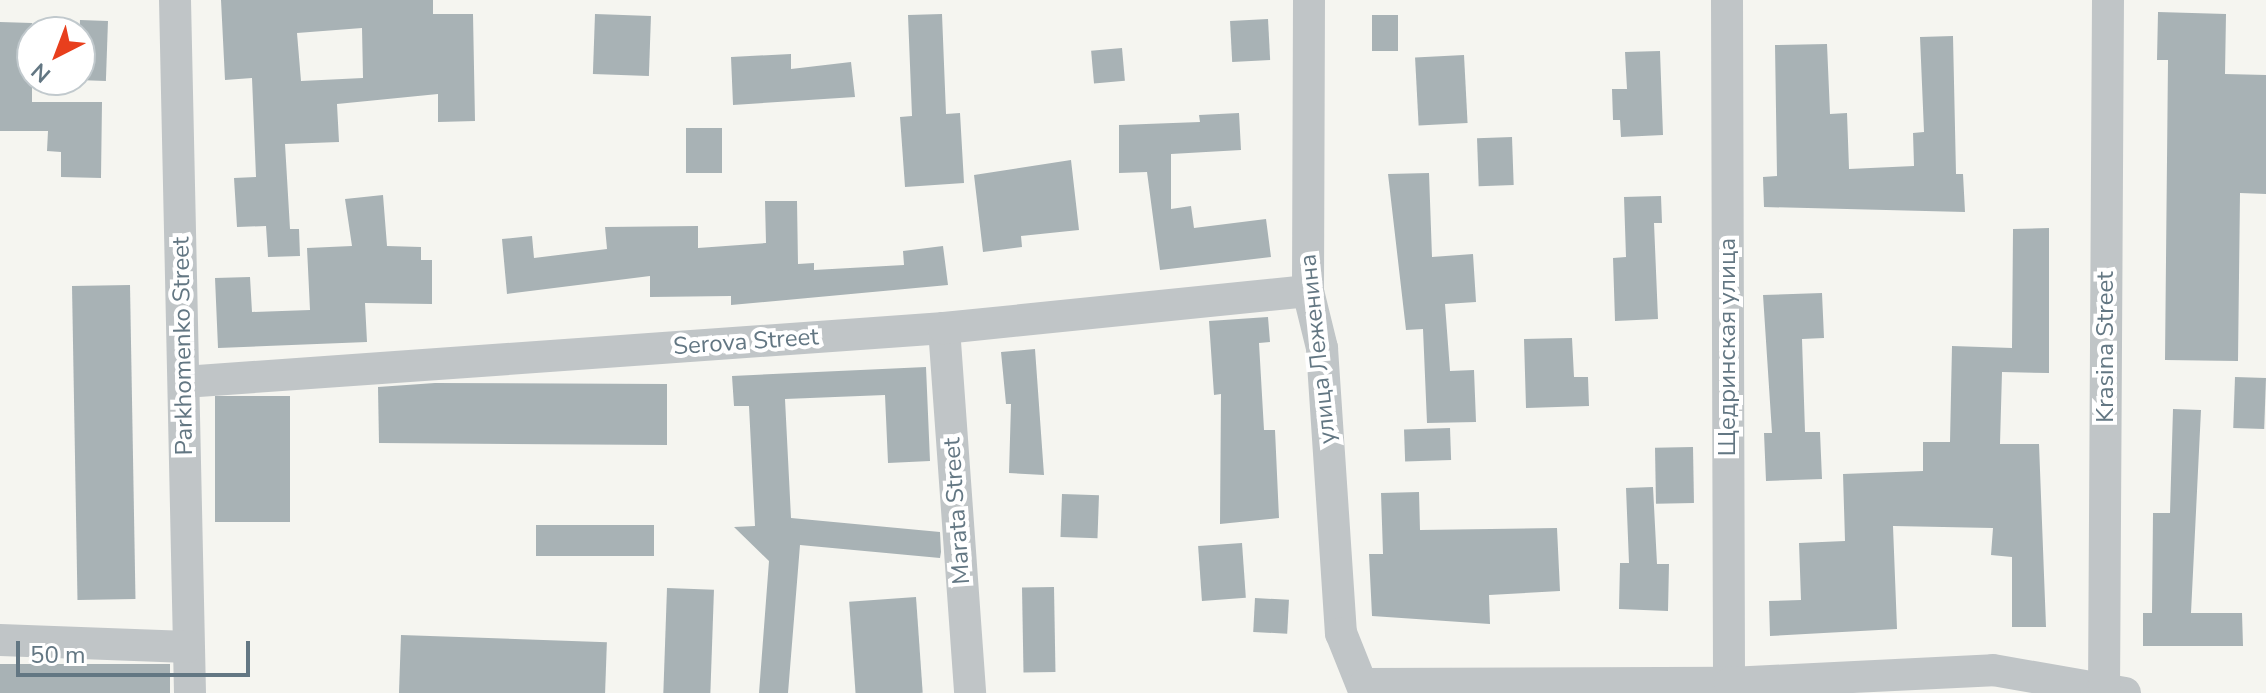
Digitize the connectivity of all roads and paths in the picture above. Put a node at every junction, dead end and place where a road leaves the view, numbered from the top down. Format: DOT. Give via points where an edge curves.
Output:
graph roads {
  1 [pos="175,0"];
  2 [pos="1309,0"];
  3 [pos="1727,0"];
  4 [pos="2108,0"];
  5 [pos="1308,291"];
  6 [pos="944,328"];
  7 [pos="184,382"];
  8 [pos="0,640"];
  9 [pos="188,647"];
  10 [pos="1365,688"];
  11 [pos="1729,688"];
  12 [pos="190,693"];
  13 [pos="970,693"];
  14 [pos="2104,693"];
  15 [pos="2125,693"];
  1 -- 7 [label="street, Parkhomenko Street"];
  2 -- 5 [label="street, улица Леженина"];
  3 -- 11 [label="street, Щедринская улица"];
  4 -- 14 [label="street, Krasina Street"];
  5 -- 6 [label="street, Serova Street"];
  5 -- 10 [label="street, улица Леженина" via="1322,348 1341,633"];
  6 -- 7 [label="street, Serova Street"];
  6 -- 13 [label="street, Marata Street"];
  7 -- 9 [label="street, Parkhomenko Street"];
  8 -- 9 [label="street"];
  9 -- 12 [label="street, Parkhomenko Street"];
  10 -- 11 [label="street"];
  11 -- 14 [label="street" via="1993,670"];
  14 -- 15 [label="street"];
}
